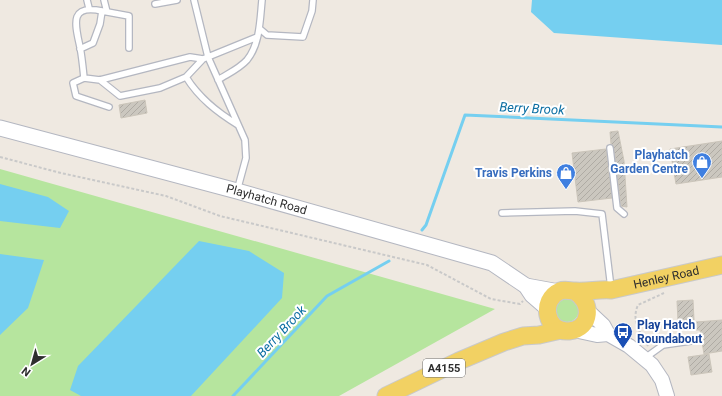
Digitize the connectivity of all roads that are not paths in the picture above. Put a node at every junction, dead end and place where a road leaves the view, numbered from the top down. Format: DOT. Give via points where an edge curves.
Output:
graph roads {
  1 [pos="87,0"];
  2 [pos="104,0"];
  3 [pos="177,0"];
  4 [pos="194,0"];
  5 [pos="262,0"];
  6 [pos="313,0"];
  7 [pos="155,4"];
  8 [pos="89,8"];
  9 [pos="104,12"];
  10 [pos="260,29"];
  11 [pos="257,37"];
  12 [pos="129,48"];
  13 [pos="80,50"];
  14 [pos="206,58"];
  15 [pos="84,78"];
  16 [pos="186,78"];
  17 [pos="100,80"];
  18 [pos="218,80"];
  19 [pos="109,107"];
  20 [pos="238,125"];
  21 [pos="0,128"];
  22 [pos="610,148"];
  23 [pos="237,191"];
  24 [pos="502,213"];
  25 [pos="624,214"];
  26 [pos="722,265"];
  27 [pos="529,290"];
  28 [pos="611,290"];
  29 [pos="567,291"];
  30 [pos="547,309"];
  31 [pos="588,310"];
  32 [pos="568,330"];
  33 [pos="608,334"];
  34 [pos="523,336"];
  35 [pos="691,341"];
  36 [pos="649,355"];
  37 [pos="386,396"];
  38 [pos="667,396"];
  1 -- 8 [label="lane"];
  2 -- 9 [label="lane"];
  3 -- 7 [label="lane"];
  4 -- 14 [label="lane"];
  5 -- 10 [label="lane"];
  6 -- 10 [label="lane" via="303,37 266,35"];
  8 -- 9 [label="lane"];
  8 -- 13 [label="lane" via="80,13 74,23"];
  9 -- 12 [label="lane" via="129,16"];
  9 -- 13 [label="lane" via="93,43"];
  10 -- 11 [label="lane"];
  11 -- 14 [label="lane"];
  11 -- 18 [label="lane" via="246,61"];
  13 -- 15 [label="lane"];
  14 -- 16 [label="lane"];
  14 -- 17 [label="lane" via="190,57"];
  14 -- 18 [label="lane"];
  15 -- 17 [label="lane"];
  15 -- 19 [label="lane" via="73,83 76,96"];
  16 -- 17 [label="lane" via="160,88 120,96"];
  16 -- 20 [label="lane" via="196,93"];
  18 -- 20 [label="lane"];
  20 -- 23 [label="lane" via="245,140 246,158"];
  21 -- 23 [label="main road, Playhatch Road"];
  22 -- 25 [label="lane" via="617,208"];
  23 -- 27 [label="main road, Playhatch Road" via="492,263"];
  24 -- 28 [label="lane" via="575,211 602,214"];
  26 -- 28 [label="main road, Henley Road"];
  27 -- 29 [label="main road, Playhatch Road"];
  27 -- 30 [label="main road, Playhatch Road"];
  28 -- 29 [label="main road, Henley Road"];
  28 -- 31 [label="main road, Henley Road"];
  29 -- 30 [label="main road" via="551,298"];
  29 -- 31 [label="main road" via="584,298"];
  30 -- 32 [label="main road" via="552,324"];
  30 -- 34 [label="main road, A4155"];
  31 -- 32 [label="main road" via="582,324"];
  31 -- 33 [label="street"];
  32 -- 33 [label="street" via="597,335"];
  32 -- 34 [label="main road, A4155"];
  33 -- 36 [label="street"];
  34 -- 37 [label="main road, A4155" via="459,361"];
  35 -- 36 [label="lane" via="663,345"];
  36 -- 38 [label="street"];
}
